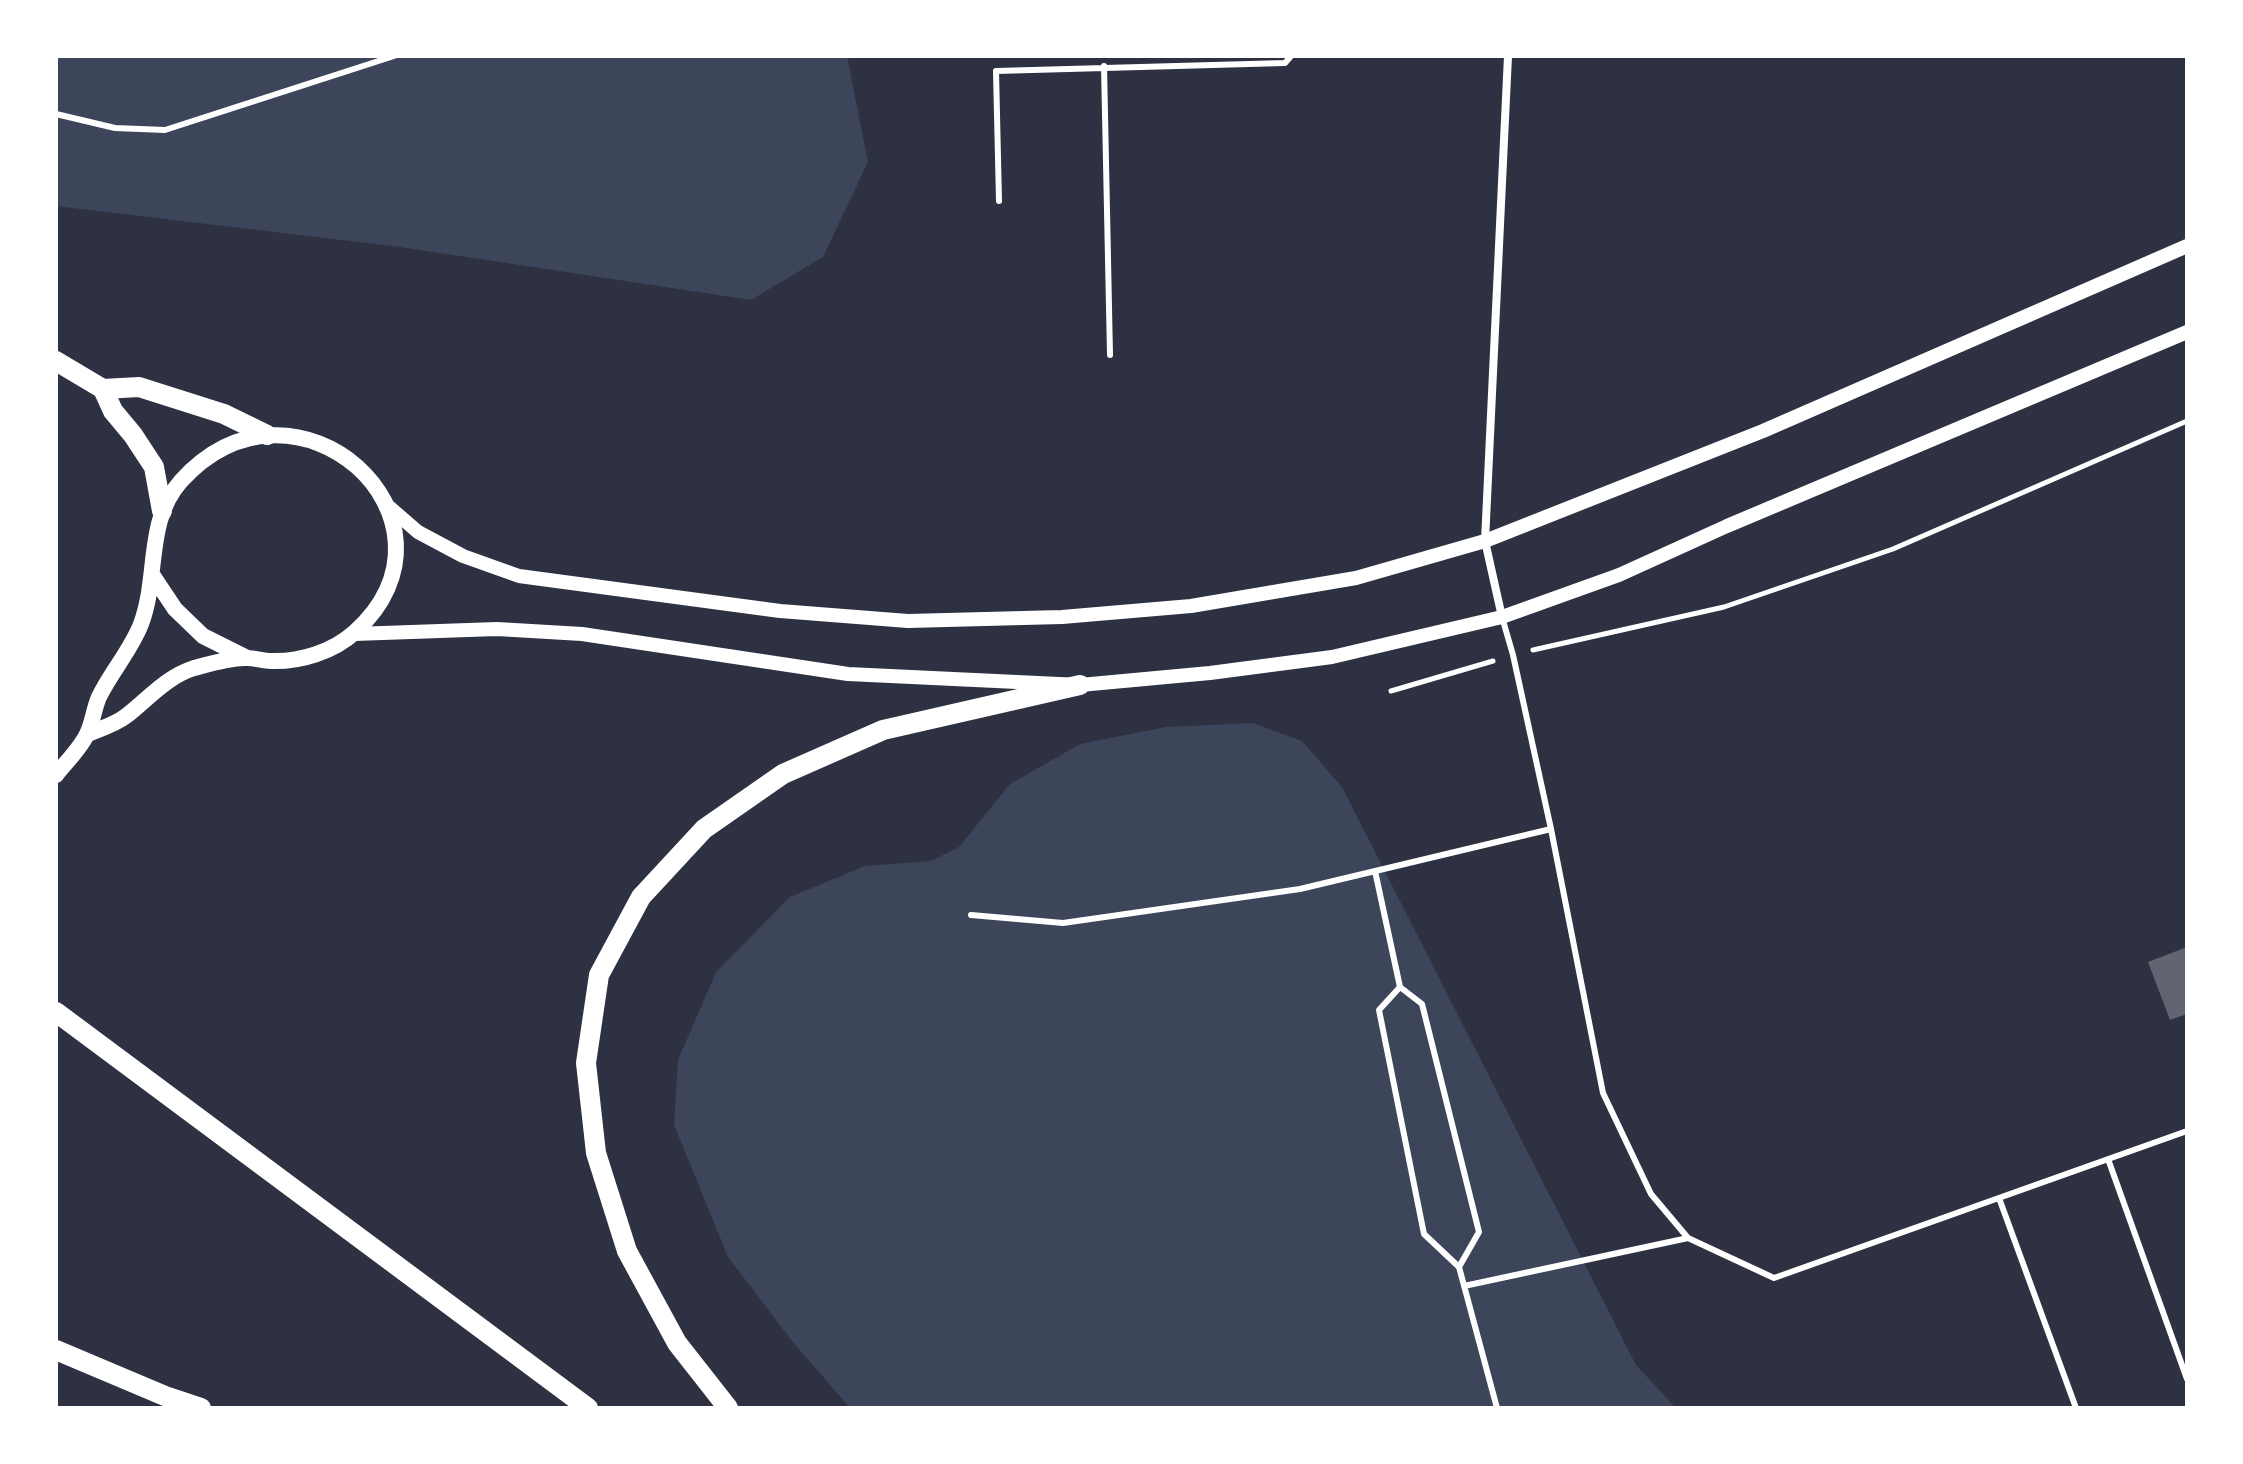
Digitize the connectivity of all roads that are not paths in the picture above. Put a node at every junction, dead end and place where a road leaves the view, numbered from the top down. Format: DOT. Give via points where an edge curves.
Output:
graph roads {
  1 [pos="394,56"];
  2 [pos="1291,56"];
  3 [pos="1508,56"];
  4 [pos="1104,66"];
  5 [pos="56,114"];
  6 [pos="999,201"];
  7 [pos="2187,246"];
  8 [pos="2187,332"];
  9 [pos="1110,355"];
  10 [pos="56,361"];
  11 [pos="103,389"];
  12 [pos="267,435"];
  13 [pos="388,506"];
  14 [pos="162,511"];
  15 [pos="1485,541"];
  16 [pos="153,576"];
  17 [pos="1502,617"];
  18 [pos="354,634"];
  19 [pos="245,657"];
  20 [pos="1080,685"];
  21 [pos="88,734"];
  22 [pos="56,775"];
  23 [pos="1551,829"];
  24 [pos="1375,871"];
  25 [pos="971,915"];
  26 [pos="1400,987"];
  27 [pos="56,1012"];
  28 [pos="2187,1131"];
  29 [pos="2108,1159"];
  30 [pos="1999,1198"];
  31 [pos="1688,1238"];
  32 [pos="1459,1267"];
  33 [pos="1464,1286"];
  34 [pos="56,1350"];
  35 [pos="2187,1379"];
  36 [pos="201,1408"];
  37 [pos="588,1408"];
  38 [pos="728,1408"];
  39 [pos="1497,1408"];
  40 [pos="2076,1408"];
  1 -- 5 [label="lane" via="165,130 115,128"];
  2 -- 4 [label="lane" via="1285,63"];
  3 -- 15 [label="street"];
  4 -- 6 [label="lane" via="996,71"];
  4 -- 9 [label="lane"];
  7 -- 15 [label="street" via="1763,431"];
  8 -- 17 [label="street" via="1619,575"];
  10 -- 11 [label="main road"];
  11 -- 12 [label="main road" via="139,387 224,414"];
  11 -- 14 [label="main road" via="154,467"];
  12 -- 13 [label="main road" via="298,436 326,445 371,481"];
  12 -- 14 [label="main road" via="205,459 180,482"];
  13 -- 15 [label="street" via="418,532 463,556 519,576 780,611 908,621 1062,617 1191,606 1356,578"];
  13 -- 18 [label="main road" via="395,561 382,598"];
  14 -- 16 [label="main road"];
  15 -- 17 [label="street"];
  16 -- 19 [label="main road" via="175,609 203,636"];
  16 -- 21 [label="main road" via="141,625 99,698"];
  17 -- 20 [label="street" via="1332,657"];
  17 -- 23 [label="lane"];
  18 -- 19 [label="main road" via="298,660"];
  18 -- 20 [label="street" via="483,629 582,634 848,674"];
  19 -- 21 [label="main road" via="192,669 155,689 124,718"];
  20 -- 38 [label="main road" via="883,730 783,774 704,829 641,897 599,975 586,1063 596,1153 627,1251 677,1343"];
  21 -- 22 [label="main road"];
  23 -- 24 [label="lane"];
  23 -- 31 [label="lane" via="1603,1093 1651,1194"];
  24 -- 25 [label="lane" via="1300,889 1063,923"];
  24 -- 26 [label="lane"];
  26 -- 32 [label="lane" via="1422,1004 1479,1232"];
  26 -- 32 [label="lane" via="1379,1010 1424,1234"];
  27 -- 37 [label="main road"];
  28 -- 29 [label="lane"];
  29 -- 30 [label="lane"];
  29 -- 35 [label="lane"];
  30 -- 31 [label="lane" via="1774,1278"];
  30 -- 40 [label="lane"];
  31 -- 33 [label="lane"];
  32 -- 33 [label="lane"];
  33 -- 39 [label="lane"];
  34 -- 36 [label="main road"];
}
